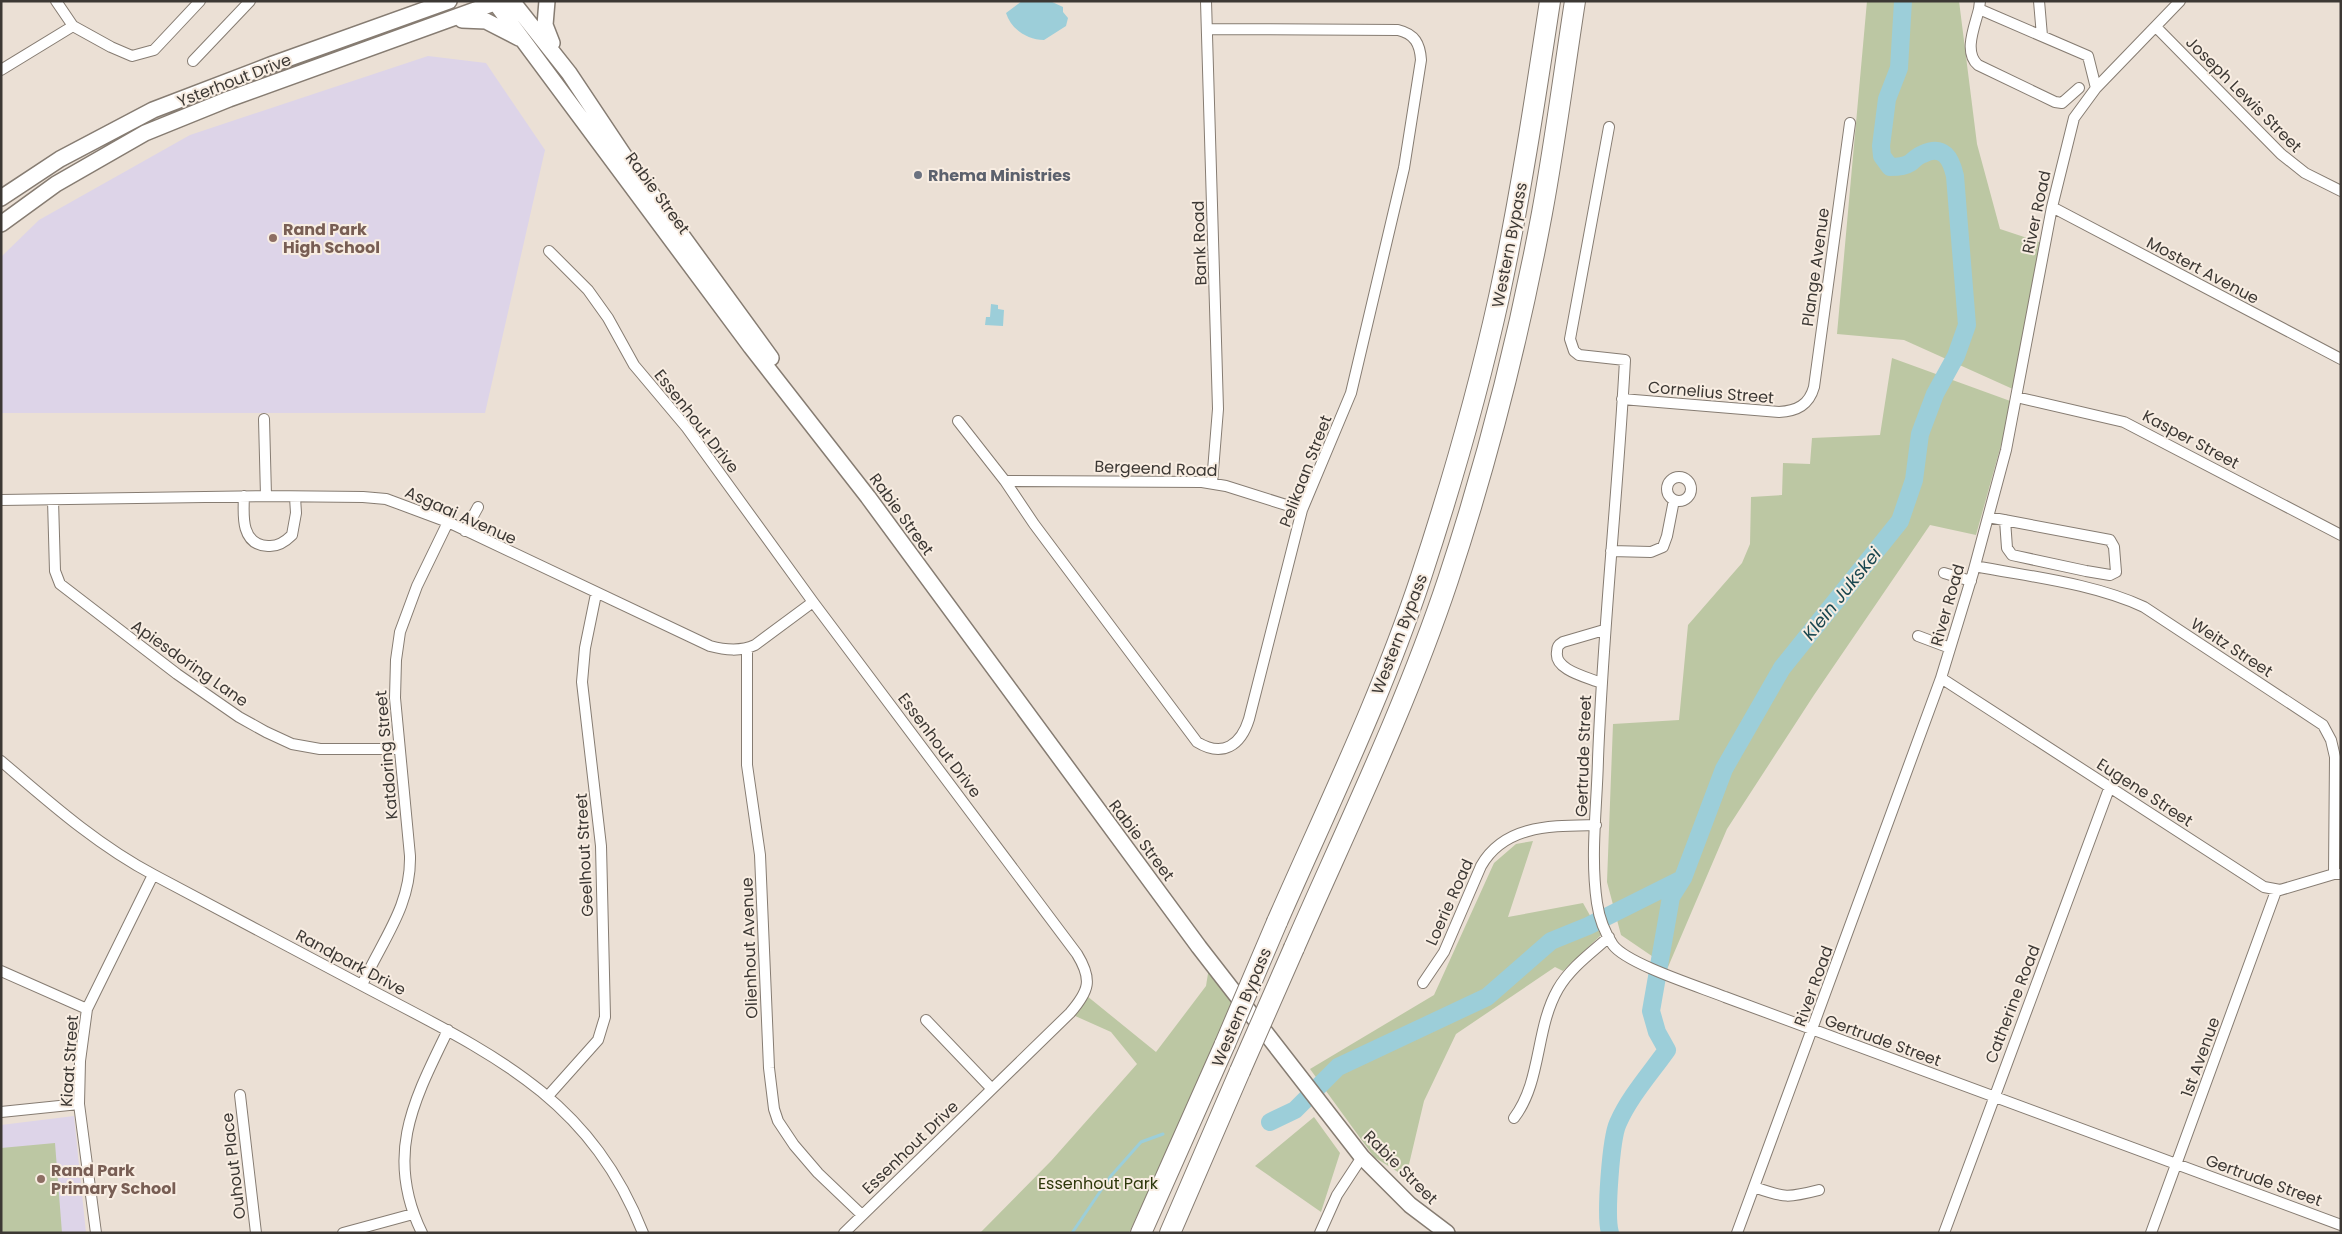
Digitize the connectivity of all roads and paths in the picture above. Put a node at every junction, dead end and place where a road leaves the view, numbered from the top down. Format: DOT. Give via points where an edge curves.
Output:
graph roads {
  1 [pos="56,1"];
  2 [pos="200,1"];
  3 [pos="250,1"];
  4 [pos="429,1"];
  5 [pos="449,1"];
  6 [pos="512,1"];
  7 [pos="547,1"];
  8 [pos="1206,1"];
  9 [pos="1550,1"];
  10 [pos="1575,1"];
  11 [pos="2039,1"];
  12 [pos="2180,1"];
  13 [pos="496,2"];
  14 [pos="1979,5"];
  15 [pos="415,14"];
  16 [pos="447,22"];
  17 [pos="73,26"];
  18 [pos="2156,27"];
  19 [pos="1207,29"];
  20 [pos="2042,36"];
  21 [pos="523,40"];
  22 [pos="193,61"];
  23 [pos="1,70"];
  24 [pos="569,73"];
  25 [pos="2079,88"];
  26 [pos="2096,88"];
  27 [pos="1850,123"];
  28 [pos="1609,127"];
  29 [pos="2341,190"];
  30 [pos="1,198"];
  31 [pos="2052,208"];
  32 [pos="1,224"];
  33 [pos="549,251"];
  34 [pos="2341,359"];
  35 [pos="2016,397"];
  36 [pos="1622,400"];
  37 [pos="1798,409"];
  38 [pos="264,419"];
  39 [pos="958,421"];
  40 [pos="832,448"];
  41 [pos="1005,481"];
  42 [pos="1212,483"];
  43 [pos="244,496"];
  44 [pos="266,496"];
  45 [pos="295,497"];
  46 [pos="1,500"];
  47 [pos="53,500"];
  48 [pos="1674,500"];
  49 [pos="478,507"];
  50 [pos="1302,510"];
  51 [pos="1988,517"];
  52 [pos="2005,520"];
  53 [pos="448,522"];
  54 [pos="466,531"];
  55 [pos="2341,535"];
  56 [pos="1610,551"];
  57 [pos="1975,566"];
  58 [pos="1944,573"];
  59 [pos="1971,581"];
  60 [pos="596,594"];
  61 [pos="813,602"];
  62 [pos="1604,630"];
  63 [pos="1918,636"];
  64 [pos="747,648"];
  65 [pos="1950,648"];
  66 [pos="1942,678"];
  67 [pos="1601,683"];
  68 [pos="399,750"];
  69 [pos="1,760"];
  70 [pos="2110,786"];
  71 [pos="1596,825"];
  72 [pos="2337,874"];
  73 [pos="153,875"];
  74 [pos="2276,891"];
  75 [pos="1607,933"];
  76 [pos="1,971"];
  77 [pos="1423,983"];
  78 [pos="362,985"];
  79 [pos="87,1009"];
  80 [pos="926,1020"];
  81 [pos="448,1030"];
  82 [pos="1813,1030"];
  83 [pos="992,1089"];
  84 [pos="240,1095"];
  85 [pos="548,1096"];
  86 [pos="1994,1096"];
  87 [pos="79,1104"];
  88 [pos="1,1112"];
  89 [pos="1514,1118"];
  90 [pos="1362,1157"];
  91 [pos="2177,1164"];
  92 [pos="1754,1187"];
  93 [pos="1819,1190"];
  94 [pos="413,1214"];
  95 [pos="862,1215"];
  96 [pos="2341,1225"];
  97 [pos="96,1233"];
  98 [pos="256,1233"];
  99 [pos="343,1233"];
  100 [pos="422,1233"];
  101 [pos="642,1233"];
  102 [pos="844,1233"];
  103 [pos="1141,1233"];
  104 [pos="1170,1233"];
  105 [pos="1320,1233"];
  106 [pos="1447,1233"];
  107 [pos="1737,1233"];
  108 [pos="1944,1233"];
  109 [pos="2151,1233"];
  1 -- 17 [label="street"];
  2 -- 17 [label="street" via="166,39 154,50 143,54 132,56 112,48"];
  3 -- 22 [label="street"];
  4 -- 15 [label="street"];
  5 -- 15 [label="street, Ysterhout Drive"];
  6 -- 24 [label="street, Rabie Street"];
  7 -- 24 [label="street" via="546,31"];
  8 -- 19 [label="street, Bank Road"];
  9 -- 103 [label="highway, Western Bypass, bridge" via="1507,258 1480,379 1420,579 1387,670"];
  10 -- 104 [label="highway, Western Bypass, bridge" via="1542,213 1526,292 1480,477 1447,582 1408,688"];
  11 -- 20 [label="street"];
  12 -- 18 [label="street, River Road"];
  13 -- 16 [label="street, Ysterhout Drive"];
  13 -- 21 [label="street, Rabie Street"];
  14 -- 20 [label="street"];
  14 -- 25 [label="street" via="1970,50 1973,61 2055,102 2062,103"];
  15 -- 30 [label="street, Ysterhout Drive" via="153,110 60,158"];
  16 -- 21 [label="street" via="464,19 486,21"];
  16 -- 32 [label="street, Ysterhout Drive" via="275,82 145,133 56,184"];
  17 -- 23 [label="street"];
  18 -- 26 [label="street, River Road"];
  18 -- 29 [label="street, Joseph Lewis Street" via="2285,158"];
  19 -- 42 [label="street, Bank Road" via="1218,409"];
  19 -- 50 [label="street, Pelikaan Street" via="1389,29 1410,34 1419,48 1420,68 1407,152 1354,382 1346,409"];
  20 -- 26 [label="street" via="2088,56"];
  21 -- 40 [label="street, Rabie Street" via="751,347"];
  24 -- 40 [label="street, Rabie Street" via="627,160 808,409"];
  26 -- 31 [label="street, River Road" via="2074,118"];
  27 -- 37 [label="street, Plange Avenue" via="1814,388 1808,402"];
  28 -- 36 [label="street, Gertrude Street" via="1570,339 1579,355 1625,360"];
  31 -- 34 [label="street, Mostert Avenue"];
  31 -- 35 [label="street, River Road"];
  33 -- 61 [label="street, Essenhout Drive" via="591,294 634,365 687,428"];
  35 -- 51 [label="street, River Road"];
  35 -- 55 [label="street, Kasper Street" via="2124,422"];
  36 -- 37 [label="street, Cornelius Street" via="1779,412"];
  36 -- 56 [label="street, Gertrude Street"];
  38 -- 44 [label="street"];
  39 -- 41 [label="street, Pelikaan Street"];
  40 -- 90 [label="street, Rabie Street" via="1200,948"];
  41 -- 42 [label="street, Bergeend Road"];
  41 -- 50 [label="street, Pelikaan Street" via="1186,728 1197,742 1212,749 1235,744 1245,731"];
  42 -- 50 [label="street, Bergeend Road"];
  43 -- 44 [label="street, Asgaai Avenue"];
  43 -- 45 [label="street" via="244,522 250,540 269,546 278,545 292,535"];
  43 -- 47 [label="street, Asgaai Avenue"];
  44 -- 45 [label="street, Asgaai Avenue"];
  45 -- 53 [label="street, Asgaai Avenue" via="386,500"];
  46 -- 47 [label="street, Asgaai Avenue"];
  47 -- 68 [label="street, Apiesdoring Lane" via="55,572 60,584 177,674 239,717 292,744 334,751"];
  48 -- 56 [label="street" via="1663,547 1651,552"];
  49 -- 54 [label="street"];
  51 -- 52 [label="street"];
  51 -- 57 [label="street, River Road"];
  52 -- 52 [label="street" via="2110,540 2114,547 2116,572 2110,575 2012,555 2007,548"];
  53 -- 54 [label="street, Asgaai Avenue"];
  53 -- 68 [label="street, Katdoring Street" via="420,578 400,632 395,683"];
  54 -- 60 [label="street, Asgaai Avenue"];
  56 -- 62 [label="street, Gertrude Street"];
  57 -- 59 [label="street, River Road"];
  57 -- 72 [label="street, Weitz Street" via="2101,591 2135,603 2323,725 2335,757"];
  58 -- 59 [label="street"];
  59 -- 65 [label="street, River Road"];
  60 -- 64 [label="street, Asgaai Avenue" via="710,646 722,650"];
  60 -- 85 [label="street, Geelhout Street" via="582,682 601,846 606,1018 598,1040"];
  61 -- 64 [label="street, Asgaai Avenue"];
  61 -- 83 [label="street, Essenhout Drive" via="1086,969 1088,985 1076,1007"];
  62 -- 67 [label="street, Gertrude Street"];
  62 -- 67 [label="street, Gertrude Street" via="1562,642 1556,656 1564,668"];
  63 -- 65 [label="street"];
  64 -- 95 [label="street, Olienhout Avenue" via="747,765 760,855 769,1068 774,1109 794,1145"];
  65 -- 66 [label="street, River Road"];
  66 -- 70 [label="street, Eugene Street"];
  66 -- 82 [label="street, River Road"];
  67 -- 71 [label="street, Gertrude Street"];
  68 -- 78 [label="street, Katdoring Street" via="410,856 409,880 402,905"];
  69 -- 73 [label="street, Randpark Drive" via="66,817"];
  70 -- 74 [label="street, Eugene Street" via="2264,887"];
  70 -- 86 [label="street, Catherine Road"];
  71 -- 75 [label="street, Gertrude Street" via="1595,882 1600,916"];
  71 -- 77 [label="street, Loerie Road" via="1517,833 1488,854 1444,952"];
  72 -- 74 [label="street"];
  73 -- 78 [label="street, Randpark Drive"];
  73 -- 79 [label="street, Kiaat Street"];
  74 -- 91 [label="street, 1st Avenue"];
  75 -- 82 [label="street, Gertrude Street" via="1625,956 1645,966"];
  75 -- 89 [label="street" via="1557,990 1550,1006 1529,1094"];
  76 -- 79 [label="street"];
  78 -- 81 [label="street, Randpark Drive"];
  79 -- 87 [label="street, Kiaat Street" via="80,1061"];
  80 -- 83 [label="street"];
  81 -- 85 [label="street, Randpark Drive" via="501,1060"];
  81 -- 94 [label="street" via="418,1091 407,1127 404,1170"];
  82 -- 86 [label="street, Gertrude Street"];
  82 -- 92 [label="street, River Road"];
  83 -- 95 [label="street, Essenhout Drive"];
  84 -- 98 [label="street, Ouhout Place"];
  85 -- 101 [label="street, Randpark Drive" via="580,1128 611,1170"];
  86 -- 91 [label="street, Gertrude Street"];
  86 -- 108 [label="street, Catherine Road"];
  87 -- 88 [label="street"];
  87 -- 97 [label="street, Kiaat Street"];
  90 -- 105 [label="street" via="1337,1195"];
  90 -- 106 [label="street, Rabie Street" via="1410,1205"];
  91 -- 96 [label="street, Gertrude Street"];
  91 -- 109 [label="street, 1st Avenue"];
  92 -- 93 [label="street" via="1792,1197"];
  92 -- 107 [label="street, River Road"];
  94 -- 99 [label="street"];
  94 -- 100 [label="street"];
  95 -- 102 [label="street, Essenhout Drive"];
}
